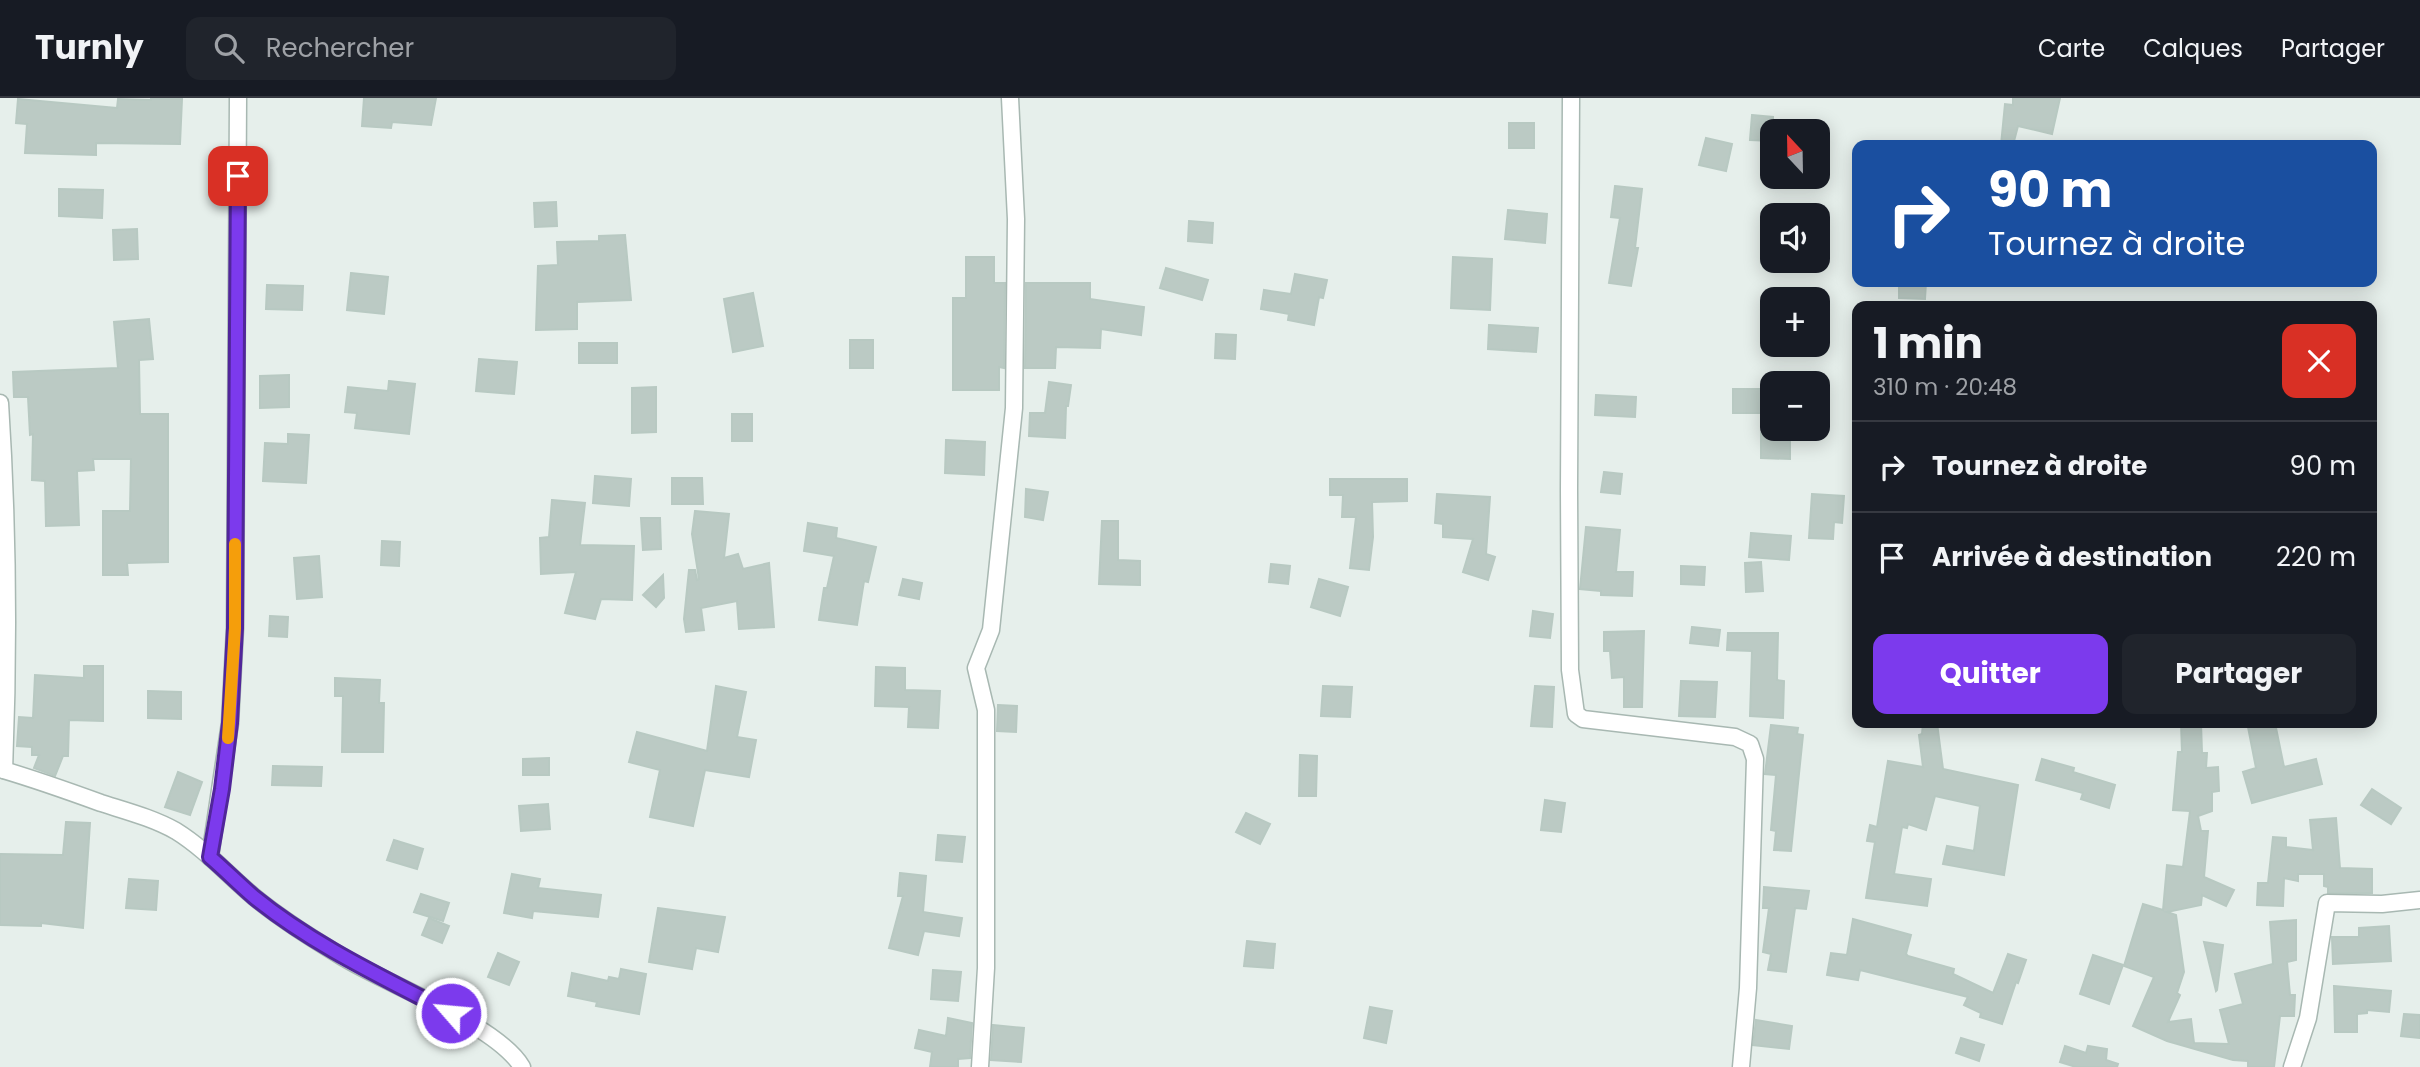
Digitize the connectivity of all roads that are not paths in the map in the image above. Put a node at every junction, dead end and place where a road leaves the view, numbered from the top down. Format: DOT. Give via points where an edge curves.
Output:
graph roads {
  1 [pos="238,98"];
  2 [pos="1010,98"];
  3 [pos="1571,98"];
  4 [pos="0,403"];
  5 [pos="2,770"];
  6 [pos="210,857"];
  7 [pos="2420,900"];
  8 [pos="522,1067"];
  9 [pos="980,1067"];
  10 [pos="1741,1067"];
  11 [pos="2292,1067"];
  1 -- 6 [label="street" via="235,628 230,723"];
  2 -- 9 [label="street" via="1016,219 1014,408 991,630 975,668 986,710 986,968"];
  3 -- 10 [label="street" via="1570,670 1576,714 1583,719 1735,737 1750,744 1755,759"];
  4 -- 5 [label="street" via="9,650"];
  5 -- 6 [label="street" via="145,817 176,831"];
  6 -- 8 [label="street" via="300,929 495,1040"];
  7 -- 11 [label="street" via="2326,903 2308,1018"];
}
